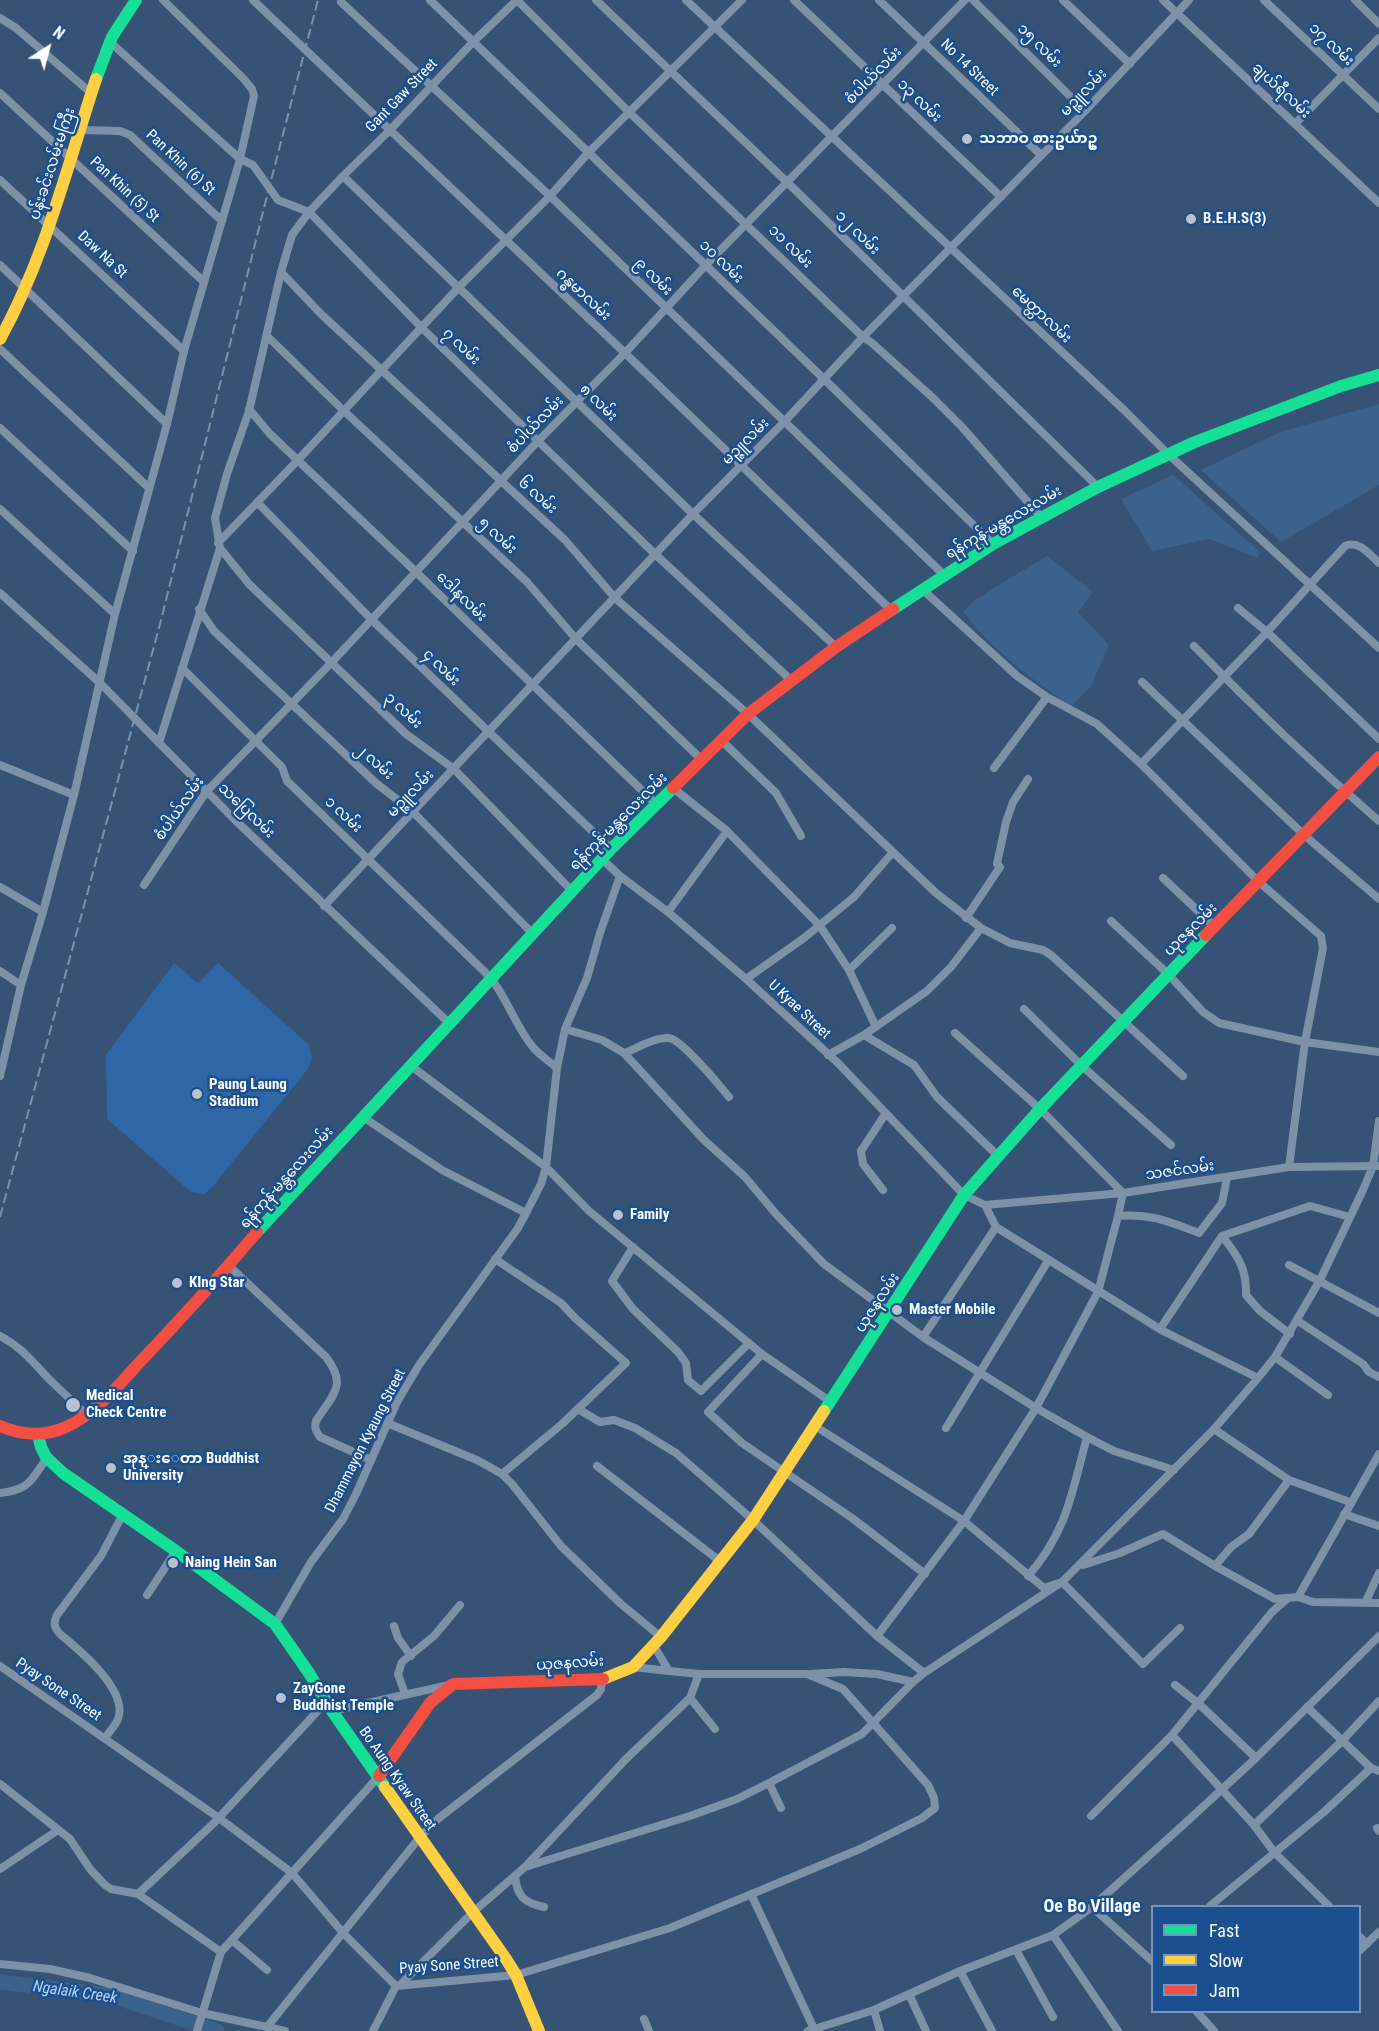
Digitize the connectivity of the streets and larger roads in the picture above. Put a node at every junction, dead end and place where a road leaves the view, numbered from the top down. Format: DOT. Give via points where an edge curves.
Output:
graph roads {
  1 [pos="136,0"];
  2 [pos="163,0"];
  3 [pos="253,0"];
  4 [pos="430,0"];
  5 [pos="517,0"];
  6 [pos="596,0"];
  7 [pos="686,0"];
  8 [pos="742,0"];
  9 [pos="794,0"];
  10 [pos="879,0"];
  11 [pos="965,0"];
  12 [pos="973,0"];
  13 [pos="1063,0"];
  14 [pos="1163,0"];
  15 [pos="1189,0"];
  16 [pos="1264,0"];
  17 [pos="1355,0"];
  18 [pos="341,2"];
  19 [pos="1177,13"];
  20 [pos="0,18"];
  21 [pos="1379,24"];
  22 [pos="715,28"];
  23 [pos="1379,38"];
  24 [pos="110,42"];
  25 [pos="473,42"];
  26 [pos="924,43"];
  27 [pos="1131,64"];
  28 [pos="671,72"];
  29 [pos="1343,74"];
  30 [pos="430,86"];
  31 [pos="884,86"];
  32 [pos="0,93"];
  33 [pos="91,93"];
  34 [pos="1379,109"];
  35 [pos="1085,111"];
  36 [pos="629,112"];
  37 [pos="1296,123"];
  38 [pos="79,130"];
  39 [pos="390,130"];
  40 [pos="832,138"];
  41 [pos="588,153"];
  42 [pos="1041,155"];
  43 [pos="69,157"];
  44 [pos="240,159"];
  45 [pos="343,176"];
  46 [pos="0,180"];
  47 [pos="788,182"];
  48 [pos="550,196"];
  49 [pos="1000,197"];
  50 [pos="1379,203"];
  51 [pos="309,212"];
  52 [pos="222,221"];
  53 [pos="49,224"];
  54 [pos="747,224"];
  55 [pos="506,240"];
  56 [pos="950,248"];
  57 [pos="0,265"];
  58 [pos="705,266"];
  59 [pos="280,272"];
  60 [pos="204,282"];
  61 [pos="459,287"];
  62 [pos="26,289"];
  63 [pos="903,297"];
  64 [pos="666,308"];
  65 [pos="421,327"];
  66 [pos="267,336"];
  67 [pos="863,337"];
  68 [pos="0,339"];
  69 [pos="0,349"];
  70 [pos="184,351"];
  71 [pos="625,353"];
  72 [pos="381,370"];
  73 [pos="1379,375"];
  74 [pos="824,379"];
  75 [pos="577,402"];
  76 [pos="249,409"];
  77 [pos="343,410"];
  78 [pos="785,421"];
  79 [pos="167,424"];
  80 [pos="0,428"];
  81 [pos="538,441"];
  82 [pos="1168,454"];
  83 [pos="298,460"];
  84 [pos="741,466"];
  85 [pos="501,481"];
  86 [pos="1098,487"];
  87 [pos="149,488"];
  88 [pos="257,502"];
  89 [pos="0,509"];
  90 [pos="693,514"];
  91 [pos="1041,517"];
  92 [pos="462,522"];
  93 [pos="993,544"];
  94 [pos="219,545"];
  95 [pos="133,551"];
  96 [pos="656,555"];
  97 [pos="1379,563"];
  98 [pos="416,572"];
  99 [pos="944,574"];
  100 [pos="1311,585"];
  101 [pos="923,590"];
  102 [pos="0,593"];
  103 [pos="615,598"];
  104 [pos="1238,608"];
  105 [pos="199,609"];
  106 [pos="892,611"];
  107 [pos="115,614"];
  108 [pos="371,619"];
  109 [pos="1267,632"];
  110 [pos="576,639"];
  111 [pos="1194,646"];
  112 [pos="836,647"];
  113 [pos="1379,648"];
  114 [pos="332,662"];
  115 [pos="182,668"];
  116 [pos="1224,677"];
  117 [pos="792,681"];
  118 [pos="1142,682"];
  119 [pos="100,683"];
  120 [pos="533,685"];
  121 [pos="1047,697"];
  122 [pos="290,702"];
  123 [pos="748,714"];
  124 [pos="1182,721"];
  125 [pos="488,732"];
  126 [pos="1379,739"];
  127 [pos="256,741"];
  128 [pos="722,741"];
  129 [pos="159,743"];
  130 [pos="1379,757"];
  131 [pos="702,760"];
  132 [pos="1141,764"];
  133 [pos="0,765"];
  134 [pos="994,768"];
  135 [pos="454,769"];
  136 [pos="1028,779"];
  137 [pos="673,788"];
  138 [pos="206,792"];
  139 [pos="1345,792"];
  140 [pos="74,795"];
  141 [pos="656,804"];
  142 [pos="412,811"];
  143 [pos="1379,821"];
  144 [pos="727,831"];
  145 [pos="1304,835"];
  146 [pos="801,836"];
  147 [pos="893,852"];
  148 [pos="606,854"];
  149 [pos="370,859"];
  150 [pos="620,876"];
  151 [pos="1163,878"];
  152 [pos="1259,882"];
  153 [pos="144,885"];
  154 [pos="0,887"];
  155 [pos="572,891"];
  156 [pos="1379,899"];
  157 [pos="324,906"];
  158 [pos="43,912"];
  159 [pos="668,912"];
  160 [pos="966,918"];
  161 [pos="1111,921"];
  162 [pos="820,926"];
  163 [pos="1215,927"];
  164 [pos="892,928"];
  165 [pos="981,928"];
  166 [pos="532,933"];
  167 [pos="849,970"];
  168 [pos="0,971"];
  169 [pos="1168,974"];
  170 [pos="490,977"];
  171 [pos="746,979"];
  172 [pos="21,985"];
  173 [pos="1024,1009"];
  174 [pos="1124,1021"];
  175 [pos="449,1023"];
  176 [pos="876,1027"];
  177 [pos="565,1029"];
  178 [pos="955,1033"];
  179 [pos="864,1035"];
  180 [pos="1305,1042"];
  181 [pos="624,1053"];
  182 [pos="1379,1053"];
  183 [pos="828,1055"];
  184 [pos="411,1066"];
  185 [pos="1082,1066"];
  186 [pos="557,1068"];
  187 [pos="0,1076"];
  188 [pos="1183,1076"];
  189 [pos="729,1097"];
  190 [pos="1040,1109"];
  191 [pos="886,1113"];
  192 [pos="363,1117"];
  193 [pos="1379,1121"];
  194 [pos="1171,1145"];
  195 [pos="998,1156"];
  196 [pos="1376,1166"];
  197 [pos="546,1167"];
  198 [pos="1289,1167"];
  199 [pos="1227,1178"];
  200 [pos="883,1190"];
  201 [pos="1123,1193"];
  202 [pos="964,1195"];
  203 [pos="985,1205"];
  204 [pos="526,1213"];
  205 [pos="1118,1215"];
  206 [pos="1350,1217"];
  207 [pos="996,1227"];
  208 [pos="1222,1236"];
  209 [pos="633,1247"];
  210 [pos="495,1259"];
  211 [pos="1048,1261"];
  212 [pos="1289,1265"];
  213 [pos="229,1266"];
  214 [pos="1320,1280"];
  215 [pos="1098,1292"];
  216 [pos="890,1311"];
  217 [pos="1379,1313"];
  218 [pos="1298,1321"];
  219 [pos="1160,1329"];
  220 [pos="1290,1334"];
  221 [pos="0,1336"];
  222 [pos="923,1337"];
  223 [pos="749,1343"];
  224 [pos="762,1354"];
  225 [pos="1275,1357"];
  226 [pos="980,1372"];
  227 [pos="1379,1377"];
  228 [pos="1258,1378"];
  229 [pos="1328,1395"];
  230 [pos="831,1402"];
  231 [pos="1036,1408"];
  232 [pos="578,1409"];
  233 [pos="86,1414"];
  234 [pos="387,1423"];
  235 [pos="0,1426"];
  236 [pos="814,1426"];
  237 [pos="946,1428"];
  238 [pos="1214,1429"];
  239 [pos="38,1435"];
  240 [pos="1087,1437"];
  241 [pos="1378,1456"];
  242 [pos="46,1459"];
  243 [pos="371,1460"];
  244 [pos="597,1466"];
  245 [pos="1174,1470"];
  246 [pos="783,1472"];
  247 [pos="502,1474"];
  248 [pos="1289,1480"];
  249 [pos="0,1493"];
  250 [pos="1350,1502"];
  251 [pos="123,1514"];
  252 [pos="1344,1514"];
  253 [pos="753,1520"];
  254 [pos="964,1521"];
  255 [pos="1379,1526"];
  256 [pos="176,1551"];
  257 [pos="721,1562"];
  258 [pos="1080,1566"];
  259 [pos="1215,1566"];
  260 [pos="1379,1573"];
  261 [pos="925,1574"];
  262 [pos="1028,1576"];
  263 [pos="1062,1582"];
  264 [pos="147,1595"];
  265 [pos="1298,1597"];
  266 [pos="1288,1598"];
  267 [pos="1366,1601"];
  268 [pos="1379,1603"];
  269 [pos="460,1605"];
  270 [pos="275,1624"];
  271 [pos="394,1626"];
  272 [pos="1180,1628"];
  273 [pos="877,1636"];
  274 [pos="1379,1636"];
  275 [pos="657,1641"];
  276 [pos="411,1656"];
  277 [pos="0,1666"];
  278 [pos="633,1667"];
  279 [pos="669,1671"];
  280 [pos="924,1673"];
  281 [pos="699,1674"];
  282 [pos="807,1674"];
  283 [pos="602,1679"];
  284 [pos="913,1682"];
  285 [pos="453,1684"];
  286 [pos="1175,1686"];
  287 [pos="405,1694"];
  288 [pos="690,1698"];
  289 [pos="1379,1701"];
  290 [pos="1199,1704"];
  291 [pos="329,1707"];
  292 [pos="1307,1707"];
  293 [pos="872,1724"];
  294 [pos="715,1729"];
  295 [pos="1172,1735"];
  296 [pos="105,1738"];
  297 [pos="1342,1741"];
  298 [pos="1256,1758"];
  299 [pos="1375,1769"];
  300 [pos="379,1776"];
  301 [pos="769,1783"];
  302 [pos="0,1784"];
  303 [pos="1222,1789"];
  304 [pos="781,1808"];
  305 [pos="1091,1816"];
  306 [pos="219,1818"];
  307 [pos="1254,1825"];
  308 [pos="58,1830"];
  309 [pos="420,1838"];
  310 [pos="1274,1852"];
  311 [pos="525,1867"];
  312 [pos="0,1869"];
  313 [pos="292,1873"];
  314 [pos="515,1876"];
  315 [pos="138,1894"];
  316 [pos="751,1894"];
  317 [pos="1211,1905"];
  318 [pos="1328,1905"];
  319 [pos="544,1907"];
  320 [pos="1092,1907"];
  321 [pos="472,1913"];
  322 [pos="1379,1932"];
  323 [pos="344,1934"];
  324 [pos="1053,1935"];
  325 [pos="233,1941"];
  326 [pos="1363,1947"];
  327 [pos="1016,1950"];
  328 [pos="221,1952"];
  329 [pos="1151,1958"];
  330 [pos="0,1964"];
  331 [pos="267,1970"];
  332 [pos="960,1971"];
  333 [pos="516,1975"];
  334 [pos="398,1986"];
  335 [pos="909,1994"];
  336 [pos="874,2010"];
  337 [pos="1198,2013"];
  338 [pos="201,2017"];
  339 [pos="1053,2017"];
  340 [pos="644,2019"];
  341 [pos="267,2027"];
  342 [pos="812,2030"];
  343 [pos="197,2031"];
  344 [pos="285,2031"];
  345 [pos="374,2031"];
  346 [pos="539,2031"];
  347 [pos="649,2031"];
  348 [pos="880,2031"];
  349 [pos="926,2031"];
  350 [pos="992,2031"];
  351 [pos="1118,2031"];
  352 [pos="1214,2031"];
  1 -- 24 [label="street, ပန်းခင်းလမ်းမကြီး"];
  2 -- 44 [label="street" via="252,89 254,96"];
  3 -- 39 [label="street, ဂန္ဓမာလမ်း"];
  4 -- 25 [label="street, ၁၀ လမ်း"];
  5 -- 25 [label="street, Gant Gaw Street"];
  5 -- 36 [label="street, ၁၁ လမ်း"];
  6 -- 28 [label="street, ၁၂ လမ်း"];
  7 -- 22 [label="street, မေတ္တာလမ်း"];
  8 -- 22 [label="street"];
  9 -- 31 [label="street, ၁၃ လမ်း"];
  10 -- 26 [label="street, No 14 Street"];
  11 -- 26 [label="street, စံပါယ်လမ်း"];
  12 -- 35 [label="street, ၁၅ လမ်း"];
  13 -- 27 [label="street"];
  14 -- 19 [label="street, ချယ်ရီလမ်း"];
  15 -- 19 [label="street, မဉ္ဇူလမ်း"];
  16 -- 29 [label="street, ၁၇ လမ်း"];
  17 -- 21 [label="street"];
  18 -- 30 [label="street, ၉ လမ်း"];
  19 -- 27 [label="street, မဉ္ဇူလမ်း"];
  19 -- 37 [label="street, ချယ်ရီလမ်း"];
  20 -- 33 [label="street"];
  22 -- 28 [label="street"];
  22 -- 40 [label="street, မေတ္တာလမ်း"];
  23 -- 29 [label="street"];
  24 -- 33 [label="street, ပန်းခင်းလမ်းမကြီး"];
  24 -- 44 [label="street, ၇ လမ်း"];
  25 -- 30 [label="street, Gant Gaw Street"];
  25 -- 41 [label="street, ၁၀ လမ်း"];
  26 -- 31 [label="street, စံပါယ်လမ်း"];
  26 -- 42 [label="street, No 14 Street"];
  27 -- 35 [label="street, မဉ္ဇူလမ်း"];
  28 -- 36 [label="street"];
  28 -- 47 [label="street, ၁၂ လမ်း"];
  29 -- 34 [label="street, ၁၇ လမ်း"];
  29 -- 37 [label="street"];
  30 -- 39 [label="street, Gant Gaw Street"];
  30 -- 48 [label="street, ၉ လမ်း"];
  31 -- 40 [label="street, စံပါယ်လမ်း"];
  31 -- 49 [label="street, ၁၃ လမ်း"];
  32 -- 43 [label="street, Pan Khin (5) St"];
  33 -- 38 [label="street, ပန်းခင်းလမ်းမကြီး"];
  35 -- 42 [label="street, မဉ္ဇူလမ်း"];
  36 -- 41 [label="street"];
  36 -- 54 [label="street, ၁၁ လမ်း"];
  37 -- 50 [label="street, ချယ်ရီလမ်း"];
  38 -- 43 [label="street, ပန်းခင်းလမ်းမကြီး"];
  38 -- 52 [label="street, Pan Khin (6) St" via="120,131 130,135"];
  39 -- 45 [label="street, Gant Gaw Street"];
  39 -- 55 [label="street, ဂန္ဓမာလမ်း"];
  40 -- 47 [label="street, စံပါယ်လမ်း"];
  40 -- 56 [label="street, မေတ္တာလမ်း"];
  41 -- 48 [label="street"];
  41 -- 58 [label="street, ၁၀ လမ်း"];
  42 -- 49 [label="street, မဉ္ဇူလမ်း"];
  43 -- 53 [label="street, ပန်းခင်းလမ်းမကြီး"];
  43 -- 60 [label="street, Pan Khin (5) St"];
  44 -- 51 [label="street, ၇ လမ်း" via="253,165 278,200"];
  44 -- 52 [label="street"];
  45 -- 51 [label="street, Gant Gaw Street"];
  45 -- 61 [label="street, ၈ လမ်း"];
  46 -- 53 [label="street, Daw Na St"];
  47 -- 54 [label="street, စံပါယ်လမ်း"];
  47 -- 63 [label="street, ၁၂ လမ်း"];
  48 -- 55 [label="street"];
  48 -- 64 [label="street, ၉ လမ်း"];
  49 -- 56 [label="street, မဉ္ဇူလမ်း"];
  51 -- 59 [label="street, Gant Gaw Street" via="288,243"];
  51 -- 65 [label="street, ၇ လမ်း"];
  52 -- 60 [label="street"];
  53 -- 62 [label="street, ပန်းခင်းလမ်းမကြီး"];
  53 -- 70 [label="street, Daw Na St"];
  54 -- 58 [label="street, စံပါယ်လမ်း"];
  54 -- 67 [label="street, ၁၁ လမ်း"];
  55 -- 61 [label="street"];
  55 -- 71 [label="street, ဂန္ဓမာလမ်း"];
  56 -- 63 [label="street, မဉ္ဇူလမ်း"];
  56 -- 82 [label="street, မေတ္တာလမ်း"];
  57 -- 62 [label="street"];
  58 -- 64 [label="street, စံပါယ်လမ်း"];
  58 -- 74 [label="street, ၁၀ လမ်း"];
  59 -- 66 [label="street, Gant Gaw Street"];
  59 -- 72 [label="street, ၆ လမ်း"];
  60 -- 70 [label="street"];
  61 -- 65 [label="street"];
  61 -- 75 [label="street, ၈ လမ်း"];
  62 -- 68 [label="street, ပန်းခင်းလမ်းမကြီး"];
  62 -- 79 [label="street"];
  63 -- 67 [label="street, မဉ္ဇူလမ်း"];
  63 -- 86 [label="street, ၁၂ လမ်း"];
  64 -- 71 [label="street, စံပါယ်လမ်း"];
  64 -- 78 [label="street, ၉ လမ်း"];
  65 -- 72 [label="street"];
  65 -- 81 [label="street, ၇ လမ်း"];
  66 -- 76 [label="street, Gant Gaw Street"];
  66 -- 77 [label="street, ၅ လမ်း"];
  67 -- 74 [label="street, မဉ္ဇူလမ်း"];
  67 -- 91 [label="street, ၁၁ လမ်း" via="947,412"];
  69 -- 87 [label="street"];
  70 -- 79 [label="street"];
  71 -- 75 [label="street, စံပါယ်လမ်း"];
  71 -- 84 [label="street, ဂန္ဓမာလမ်း"];
  72 -- 77 [label="street"];
  72 -- 85 [label="street, ၆ လမ်း"];
  73 -- 82 [label="street, ရန်ကုန်-မန္တလေးလမ်း" via="1341,386"];
  74 -- 78 [label="street, မဉ္ဇူလမ်း"];
  74 -- 93 [label="street, ၁၀ လမ်း"];
  75 -- 81 [label="street, စံပါယ်လမ်း"];
  75 -- 90 [label="street, ၈ လမ်း"];
  76 -- 83 [label="street, ဒေါနလမ်း"];
  76 -- 94 [label="street, Gant Gaw Street" via="215,518"];
  77 -- 83 [label="street"];
  77 -- 92 [label="street, ၅ လမ်း"];
  78 -- 84 [label="street, မဉ္ဇူလမ်း"];
  78 -- 99 [label="street, ၉ လမ်း"];
  79 -- 87 [label="street"];
  80 -- 95 [label="street"];
  81 -- 85 [label="street, စံပါယ်လမ်း"];
  81 -- 96 [label="street, ၇ လမ်း"];
  82 -- 86 [label="street, ရန်ကုန်-မန္တလေးလမ်း"];
  82 -- 100 [label="street, မေတ္တာလမ်း"];
  83 -- 88 [label="street"];
  83 -- 98 [label="street, ဒေါနလမ်း"];
  84 -- 90 [label="street, မဉ္ဇူလမ်း"];
  84 -- 106 [label="street, ဂန္ဓမာလမ်း"];
  85 -- 92 [label="street, စံပါယ်လမ်း"];
  85 -- 103 [label="street, ၆ လမ်း" via="565,540"];
  86 -- 91 [label="street, ရန်ကုန်-မန္တလေးလမ်း"];
  87 -- 95 [label="street"];
  88 -- 94 [label="street"];
  88 -- 108 [label="street, ၄ လမ်း"];
  89 -- 107 [label="street"];
  90 -- 96 [label="street, မဉ္ဇူလမ်း"];
  90 -- 112 [label="street, ၈ လမ်း"];
  91 -- 93 [label="street, ရန်ကုန်-မန္တလေးလမ်း"];
  92 -- 98 [label="street, စံပါယ်လမ်း"];
  92 -- 110 [label="street, ၅ လမ်း" via="527,582"];
  93 -- 99 [label="street, ရန်ကုန်-မန္တလေးလမ်း"];
  94 -- 105 [label="street"];
  94 -- 114 [label="street, ၃ လမ်း" via="249,584"];
  95 -- 107 [label="street"];
  96 -- 103 [label="street, မဉ္ဇူလမ်း"];
  96 -- 117 [label="street, ၇ လမ်း"];
  97 -- 100 [label="street" via="1360,546 1348,544"];
  98 -- 108 [label="street, စံပါယ်လမ်း"];
  98 -- 120 [label="street, ဒေါနလမ်း"];
  99 -- 101 [label="street, ရန်ကုန်-မန္တလေးလမ်း"];
  100 -- 109 [label="street"];
  100 -- 113 [label="street, မေတ္တာလမ်း"];
  101 -- 106 [label="street, ရန်ကုန်-မန္တလေးလမ်း"];
  101 -- 121 [label="street" via="1017,676"];
  102 -- 119 [label="street, သပြေလမ်း"];
  103 -- 110 [label="street, မဉ္ဇူလမ်း"];
  103 -- 123 [label="street, ၆ လမ်း"];
  104 -- 109 [label="street"];
  105 -- 115 [label="street"];
  105 -- 122 [label="street, ၂ လမ်း" via="214,631"];
  106 -- 112 [label="street, ရန်ကုန်-မန္တလေးလမ်း"];
  107 -- 119 [label="street"];
  108 -- 114 [label="street, စံပါယ်လမ်း"];
  108 -- 125 [label="street, ၄ လမ်း"];
  109 -- 116 [label="street"];
  109 -- 126 [label="street"];
  110 -- 120 [label="street, မဉ္ဇူလမ်း"];
  110 -- 131 [label="street, ၅ လမ်း"];
  111 -- 116 [label="street"];
  112 -- 117 [label="street, ရန်ကုန်-မန္တလေးလမ်း"];
  114 -- 122 [label="street, စံပါယ်လမ်း"];
  114 -- 135 [label="street, ၃ လမ်း" via="406,734"];
  115 -- 127 [label="street, ၁ လမ်း"];
  115 -- 129 [label="street"];
  116 -- 124 [label="street"];
  116 -- 139 [label="street"];
  117 -- 123 [label="street, ရန်ကုန်-မန္တလေးလမ်း"];
  118 -- 124 [label="street"];
  119 -- 129 [label="street, သပြေလမ်း"];
  119 -- 140 [label="street"];
  120 -- 125 [label="street, မဉ္ဇူလမ်း"];
  120 -- 141 [label="street, ဒေါနလမ်း"];
  121 -- 132 [label="street" via="1097,724"];
  121 -- 134 [label="street"];
  122 -- 127 [label="street, စံပါယ်လမ်း"];
  122 -- 142 [label="street, ၂ လမ်း" via="377,784"];
  123 -- 128 [label="street, ရန်ကုန်-မန္တလေးလမ်း"];
  123 -- 147 [label="street, ၆ လမ်း"];
  124 -- 132 [label="street"];
  124 -- 145 [label="street"];
  125 -- 135 [label="street, မဉ္ဇူလမ်း"];
  125 -- 148 [label="street, ၄ လမ်း"];
  127 -- 138 [label="street, စံပါယ်လမ်း"];
  127 -- 149 [label="street, ၁ လမ်း" via="282,767 287,781"];
  128 -- 131 [label="street, ရန်ကုန်-မန္တလေးလမ်း"];
  128 -- 146 [label="street" via="776,793"];
  129 -- 138 [label="street, သပြေလမ်း"];
  130 -- 139 [label="street, ယုဇနလမ်း"];
  131 -- 137 [label="street, ရန်ကုန်-မန္တလေးလမ်း"];
  132 -- 152 [label="street"];
  133 -- 140 [label="street"];
  135 -- 142 [label="street, မဉ္ဇူလမ်း"];
  135 -- 155 [label="street, ၃ လမ်း"];
  136 -- 160 [label="street" via="1006,822 999,867"];
  137 -- 141 [label="street, ရန်ကုန်-မန္တလေးလမ်း"];
  137 -- 144 [label="street"];
  138 -- 153 [label="street, စံပါယ်လမ်း"];
  138 -- 157 [label="street, သပြေလမ်း"];
  139 -- 143 [label="street"];
  139 -- 145 [label="street, ယုဇနလမ်း"];
  140 -- 158 [label="street"];
  141 -- 148 [label="street, ရန်ကုန်-မန္တလေးလမ်း"];
  142 -- 149 [label="street, မဉ္ဇူလမ်း"];
  142 -- 166 [label="street, ၂ လမ်း"];
  144 -- 159 [label="street"];
  144 -- 162 [label="street"];
  145 -- 152 [label="street, ယုဇနလမ်း"];
  145 -- 156 [label="street"];
  147 -- 160 [label="street, ၆ လမ်း"];
  147 -- 162 [label="street" via="854,897"];
  148 -- 150 [label="street, U Kyae Street"];
  148 -- 155 [label="street, ရန်ကုန်-မန္တလေးလမ်း"];
  149 -- 157 [label="street, မဉ္ဇူလမ်း"];
  149 -- 170 [label="street, ၁ လမ်း"];
  150 -- 159 [label="street, U Kyae Street"];
  150 -- 177 [label="street, Dhammayon Kyaung Street" via="587,978"];
  151 -- 163 [label="street"];
  152 -- 163 [label="street, ယုဇနလမ်း"];
  152 -- 180 [label="street" via="1321,936 1323,948"];
  154 -- 158 [label="street"];
  155 -- 166 [label="street, ရန်ကုန်-မန္တလေးလမ်း"];
  157 -- 175 [label="street, သပြေလမ်း"];
  158 -- 172 [label="street"];
  159 -- 171 [label="street, U Kyae Street"];
  160 -- 165 [label="street, ၆ လမ်း"];
  161 -- 169 [label="street"];
  162 -- 167 [label="street"];
  162 -- 171 [label="street"];
  163 -- 169 [label="street, ယုဇနလမ်း"];
  164 -- 167 [label="street"];
  165 -- 174 [label="street, ၆ လမ်း" via="1010,943 1051,955"];
  165 -- 176 [label="street" via="940,979"];
  166 -- 170 [label="street, ရန်ကုန်-မန္တလေးလမ်း"];
  167 -- 176 [label="street"];
  168 -- 172 [label="street"];
  169 -- 174 [label="street, ယုဇနလမ်း"];
  169 -- 180 [label="street" via="1203,1012 1219,1023"];
  170 -- 175 [label="street, ရန်ကုန်-မန္တလေးလမ်း"];
  170 -- 186 [label="street, ၁ လမ်း" via="533,1048"];
  171 -- 183 [label="street, U Kyae Street"];
  172 -- 187 [label="street"];
  173 -- 185 [label="street"];
  174 -- 185 [label="street, ယုဇနလမ်း"];
  174 -- 188 [label="street, ၆ လမ်း"];
  175 -- 184 [label="street, ရန်ကုန်-မန္တလေးလမ်း"];
  176 -- 179 [label="street"];
  177 -- 181 [label="street" via="602,1040"];
  177 -- 186 [label="street, Dhammayon Kyaung Street"];
  178 -- 190 [label="street"];
  179 -- 183 [label="street"];
  179 -- 195 [label="street" via="914,1065 937,1097"];
  180 -- 182 [label="street"];
  180 -- 198 [label="street"];
  181 -- 189 [label="street" via="660,1039 674,1039"];
  181 -- 216 [label="street" via="824,1264"];
  183 -- 191 [label="street, U Kyae Street"];
  184 -- 192 [label="street, ရန်ကုန်-မန္တလေးလမ်း"];
  184 -- 197 [label="street"];
  185 -- 190 [label="street, ယုဇနလမ်း"];
  185 -- 194 [label="street"];
  186 -- 197 [label="street, Dhammayon Kyaung Street"];
  190 -- 195 [label="street, ယုဇနလမ်း"];
  190 -- 201 [label="street"];
  191 -- 200 [label="street" via="861,1151 863,1164"];
  191 -- 202 [label="street, U Kyae Street"];
  192 -- 204 [label="street" via="442,1170"];
  192 -- 213 [label="street, ရန်ကုန်-မန္တလေးလမ်း"];
  193 -- 196 [label="street"];
  195 -- 202 [label="street, ယုဇနလမ်း"];
  196 -- 198 [label="street, သဇင်လမ်း"];
  196 -- 206 [label="street"];
  197 -- 204 [label="street, Dhammayon Kyaung Street"];
  197 -- 209 [label="street" via="589,1211"];
  198 -- 199 [label="street, သဇင်လမ်း"];
  199 -- 201 [label="street, သဇင်လမ်း"];
  199 -- 205 [label="street" via="1222,1203 1199,1233 1164,1220"];
  201 -- 203 [label="street, သဇင်လမ်း"];
  201 -- 205 [label="street"];
  202 -- 203 [label="street"];
  202 -- 216 [label="street, ယုဇနလမ်း"];
  203 -- 207 [label="street"];
  204 -- 210 [label="street, Dhammayon Kyaung Street"];
  205 -- 215 [label="street"];
  206 -- 208 [label="street" via="1310,1206"];
  206 -- 214 [label="street"];
  207 -- 211 [label="street"];
  207 -- 222 [label="street"];
  208 -- 219 [label="street"];
  208 -- 220 [label="street" via="1238,1256 1246,1295"];
  209 -- 223 [label="street"];
  209 -- 223 [label="street" via="612,1281 633,1309 678,1352 686,1363 688,1380 701,1392"];
  210 -- 232 [label="street" via="561,1303 626,1363"];
  210 -- 234 [label="street, Dhammayon Kyaung Street" via="419,1365"];
  211 -- 215 [label="street"];
  211 -- 226 [label="street"];
  212 -- 214 [label="street"];
  213 -- 233 [label="street, ရန်ကုန်-မန္တလေးလမ်း" via="111,1393"];
  213 -- 243 [label="street" via="334,1368 338,1383 316,1421 316,1432"];
  214 -- 217 [label="street"];
  214 -- 218 [label="street"];
  215 -- 219 [label="street"];
  215 -- 231 [label="street"];
  216 -- 222 [label="street"];
  216 -- 230 [label="street, ယုဇနလမ်း"];
  218 -- 220 [label="street"];
  218 -- 227 [label="street"];
  219 -- 228 [label="street"];
  220 -- 225 [label="street"];
  221 -- 233 [label="street" via="31,1358"];
  222 -- 226 [label="street"];
  223 -- 224 [label="street"];
  224 -- 230 [label="street"];
  224 -- 246 [label="street" via="708,1412"];
  225 -- 228 [label="street"];
  225 -- 229 [label="street"];
  226 -- 231 [label="street"];
  226 -- 237 [label="street"];
  228 -- 238 [label="street"];
  230 -- 236 [label="street, ယုဇနလမ်း"];
  231 -- 240 [label="street"];
  231 -- 254 [label="street"];
  232 -- 247 [label="street"];
  232 -- 253 [label="street" via="600,1422 614,1420 634,1428 668,1448"];
  233 -- 239 [label="street, ရန်ကုန်-မန္တလေးလမ်း" via="69,1426"];
  234 -- 243 [label="street, Dhammayon Kyaung Street"];
  234 -- 247 [label="street"];
  235 -- 239 [label="street, ရန်ကုန်-မန္တလေးလမ်း"];
  236 -- 246 [label="street, ယုဇနလမ်း"];
  236 -- 254 [label="street"];
  238 -- 245 [label="street"];
  238 -- 248 [label="street"];
  239 -- 242 [label="street"];
  240 -- 245 [label="street" via="1114,1451"];
  240 -- 262 [label="street" via="1061,1526 1045,1556"];
  241 -- 250 [label="street"];
  242 -- 249 [label="street" via="25,1487"];
  242 -- 251 [label="street, Bo Aung Kyaw Street"];
  243 -- 270 [label="street, Dhammayon Kyaung Street" via="343,1519 311,1562"];
  244 -- 257 [label="street"];
  245 -- 258 [label="street"];
  246 -- 253 [label="street, ယုဇနလမ်း"];
  246 -- 261 [label="street"];
  247 -- 275 [label="street" via="561,1546"];
  248 -- 250 [label="street"];
  248 -- 259 [label="street" via="1249,1534"];
  250 -- 252 [label="street"];
  251 -- 256 [label="street, Bo Aung Kyaw Street"];
  251 -- 296 [label="street" via="101,1556 54,1622 60,1634 100,1669 117,1699 119,1718"];
  252 -- 255 [label="street"];
  252 -- 265 [label="street"];
  253 -- 257 [label="street, ယုဇနလမ်း"];
  253 -- 273 [label="street"];
  254 -- 261 [label="street"];
  254 -- 262 [label="street"];
  256 -- 264 [label="street"];
  256 -- 270 [label="street, Bo Aung Kyaw Street"];
  257 -- 275 [label="street, ယုဇနလမ်း"];
  258 -- 259 [label="street" via="1163,1534"];
  258 -- 263 [label="street"];
  259 -- 266 [label="street" via="1275,1599"];
  260 -- 267 [label="street"];
  261 -- 273 [label="street"];
  262 -- 263 [label="street" via="1044,1588"];
  263 -- 272 [label="street" via="1143,1664"];
  263 -- 280 [label="street"];
  265 -- 266 [label="street"];
  265 -- 267 [label="street" via="1313,1602"];
  266 -- 290 [label="street" via="1272,1612"];
  267 -- 268 [label="street"];
  269 -- 276 [label="street"];
  270 -- 291 [label="street, Bo Aung Kyaw Street"];
  271 -- 276 [label="street"];
  273 -- 280 [label="street"];
  274 -- 292 [label="street"];
  275 -- 278 [label="street, ယုဇနလမ်း"];
  275 -- 279 [label="street"];
  276 -- 287 [label="street" via="398,1669"];
  277 -- 296 [label="street, Pyay Sone Street"];
  278 -- 279 [label="street"];
  278 -- 283 [label="street, ယုဇနလမ်း"];
  279 -- 281 [label="street"];
  280 -- 284 [label="street"];
  281 -- 282 [label="street"];
  281 -- 288 [label="street"];
  282 -- 284 [label="street" via="877,1674"];
  282 -- 293 [label="street" via="843,1689"];
  283 -- 285 [label="street, ယုဇနလမ်း"];
  283 -- 309 [label="street" via="597,1695 439,1818"];
  284 -- 293 [label="street"];
  285 -- 287 [label="street"];
  285 -- 300 [label="street" via="430,1703"];
  286 -- 290 [label="street"];
  287 -- 291 [label="street"];
  288 -- 294 [label="street"];
  288 -- 311 [label="street" via="626,1759"];
  289 -- 297 [label="street"];
  290 -- 295 [label="street"];
  290 -- 298 [label="street"];
  291 -- 300 [label="street, Bo Aung Kyaw Street"];
  291 -- 306 [label="street"];
  292 -- 297 [label="street"];
  292 -- 298 [label="street"];
  293 -- 301 [label="street" via="853,1739"];
  293 -- 316 [label="street, Pyay Sone Street" via="927,1785 935,1808 860,1849"];
  295 -- 303 [label="street"];
  295 -- 305 [label="street"];
  296 -- 306 [label="street, Pyay Sone Street"];
  297 -- 299 [label="street"];
  297 -- 307 [label="street"];
  298 -- 303 [label="street"];
  299 -- 310 [label="street"];
  300 -- 309 [label="street, Bo Aung Kyaw Street"];
  300 -- 313 [label="street"];
  301 -- 304 [label="street"];
  301 -- 311 [label="street" via="690,1816"];
  302 -- 308 [label="street"];
  303 -- 307 [label="street"];
  303 -- 320 [label="street"];
  306 -- 313 [label="street, Pyay Sone Street"];
  306 -- 315 [label="street"];
  307 -- 310 [label="street"];
  308 -- 312 [label="street"];
  308 -- 315 [label="street" via="70,1839 105,1885"];
  309 -- 321 [label="street, Bo Aung Kyaw Street"];
  309 -- 323 [label="street"];
  310 -- 317 [label="street"];
  310 -- 318 [label="street"];
  311 -- 314 [label="street"];
  313 -- 323 [label="street, Pyay Sone Street"];
  313 -- 325 [label="street"];
  314 -- 319 [label="street" via="520,1894 530,1904"];
  314 -- 321 [label="street"];
  315 -- 328 [label="street"];
  316 -- 333 [label="street, Pyay Sone Street" via="670,1928"];
  316 -- 342 [label="street"];
  320 -- 324 [label="street"];
  320 -- 329 [label="street"];
  321 -- 333 [label="street, Bo Aung Kyaw Street"];
  321 -- 334 [label="street"];
  322 -- 326 [label="street"];
  323 -- 334 [label="street, Pyay Sone Street"];
  323 -- 341 [label="street"];
  324 -- 327 [label="street"];
  324 -- 351 [label="street"];
  325 -- 328 [label="street"];
  325 -- 331 [label="street"];
  327 -- 332 [label="street"];
  327 -- 339 [label="street"];
  328 -- 338 [label="street"];
  330 -- 338 [label="street" via="90,1978"];
  332 -- 335 [label="street"];
  332 -- 350 [label="street"];
  333 -- 334 [label="street, Pyay Sone Street"];
  333 -- 346 [label="street, Bo Aung Kyaw Street"];
  334 -- 345 [label="street"];
  335 -- 336 [label="street"];
  335 -- 349 [label="street"];
  336 -- 342 [label="street"];
  336 -- 348 [label="street"];
  337 -- 352 [label="street"];
  338 -- 341 [label="street"];
  338 -- 343 [label="street"];
  340 -- 347 [label="street"];
  341 -- 344 [label="street"];
}
